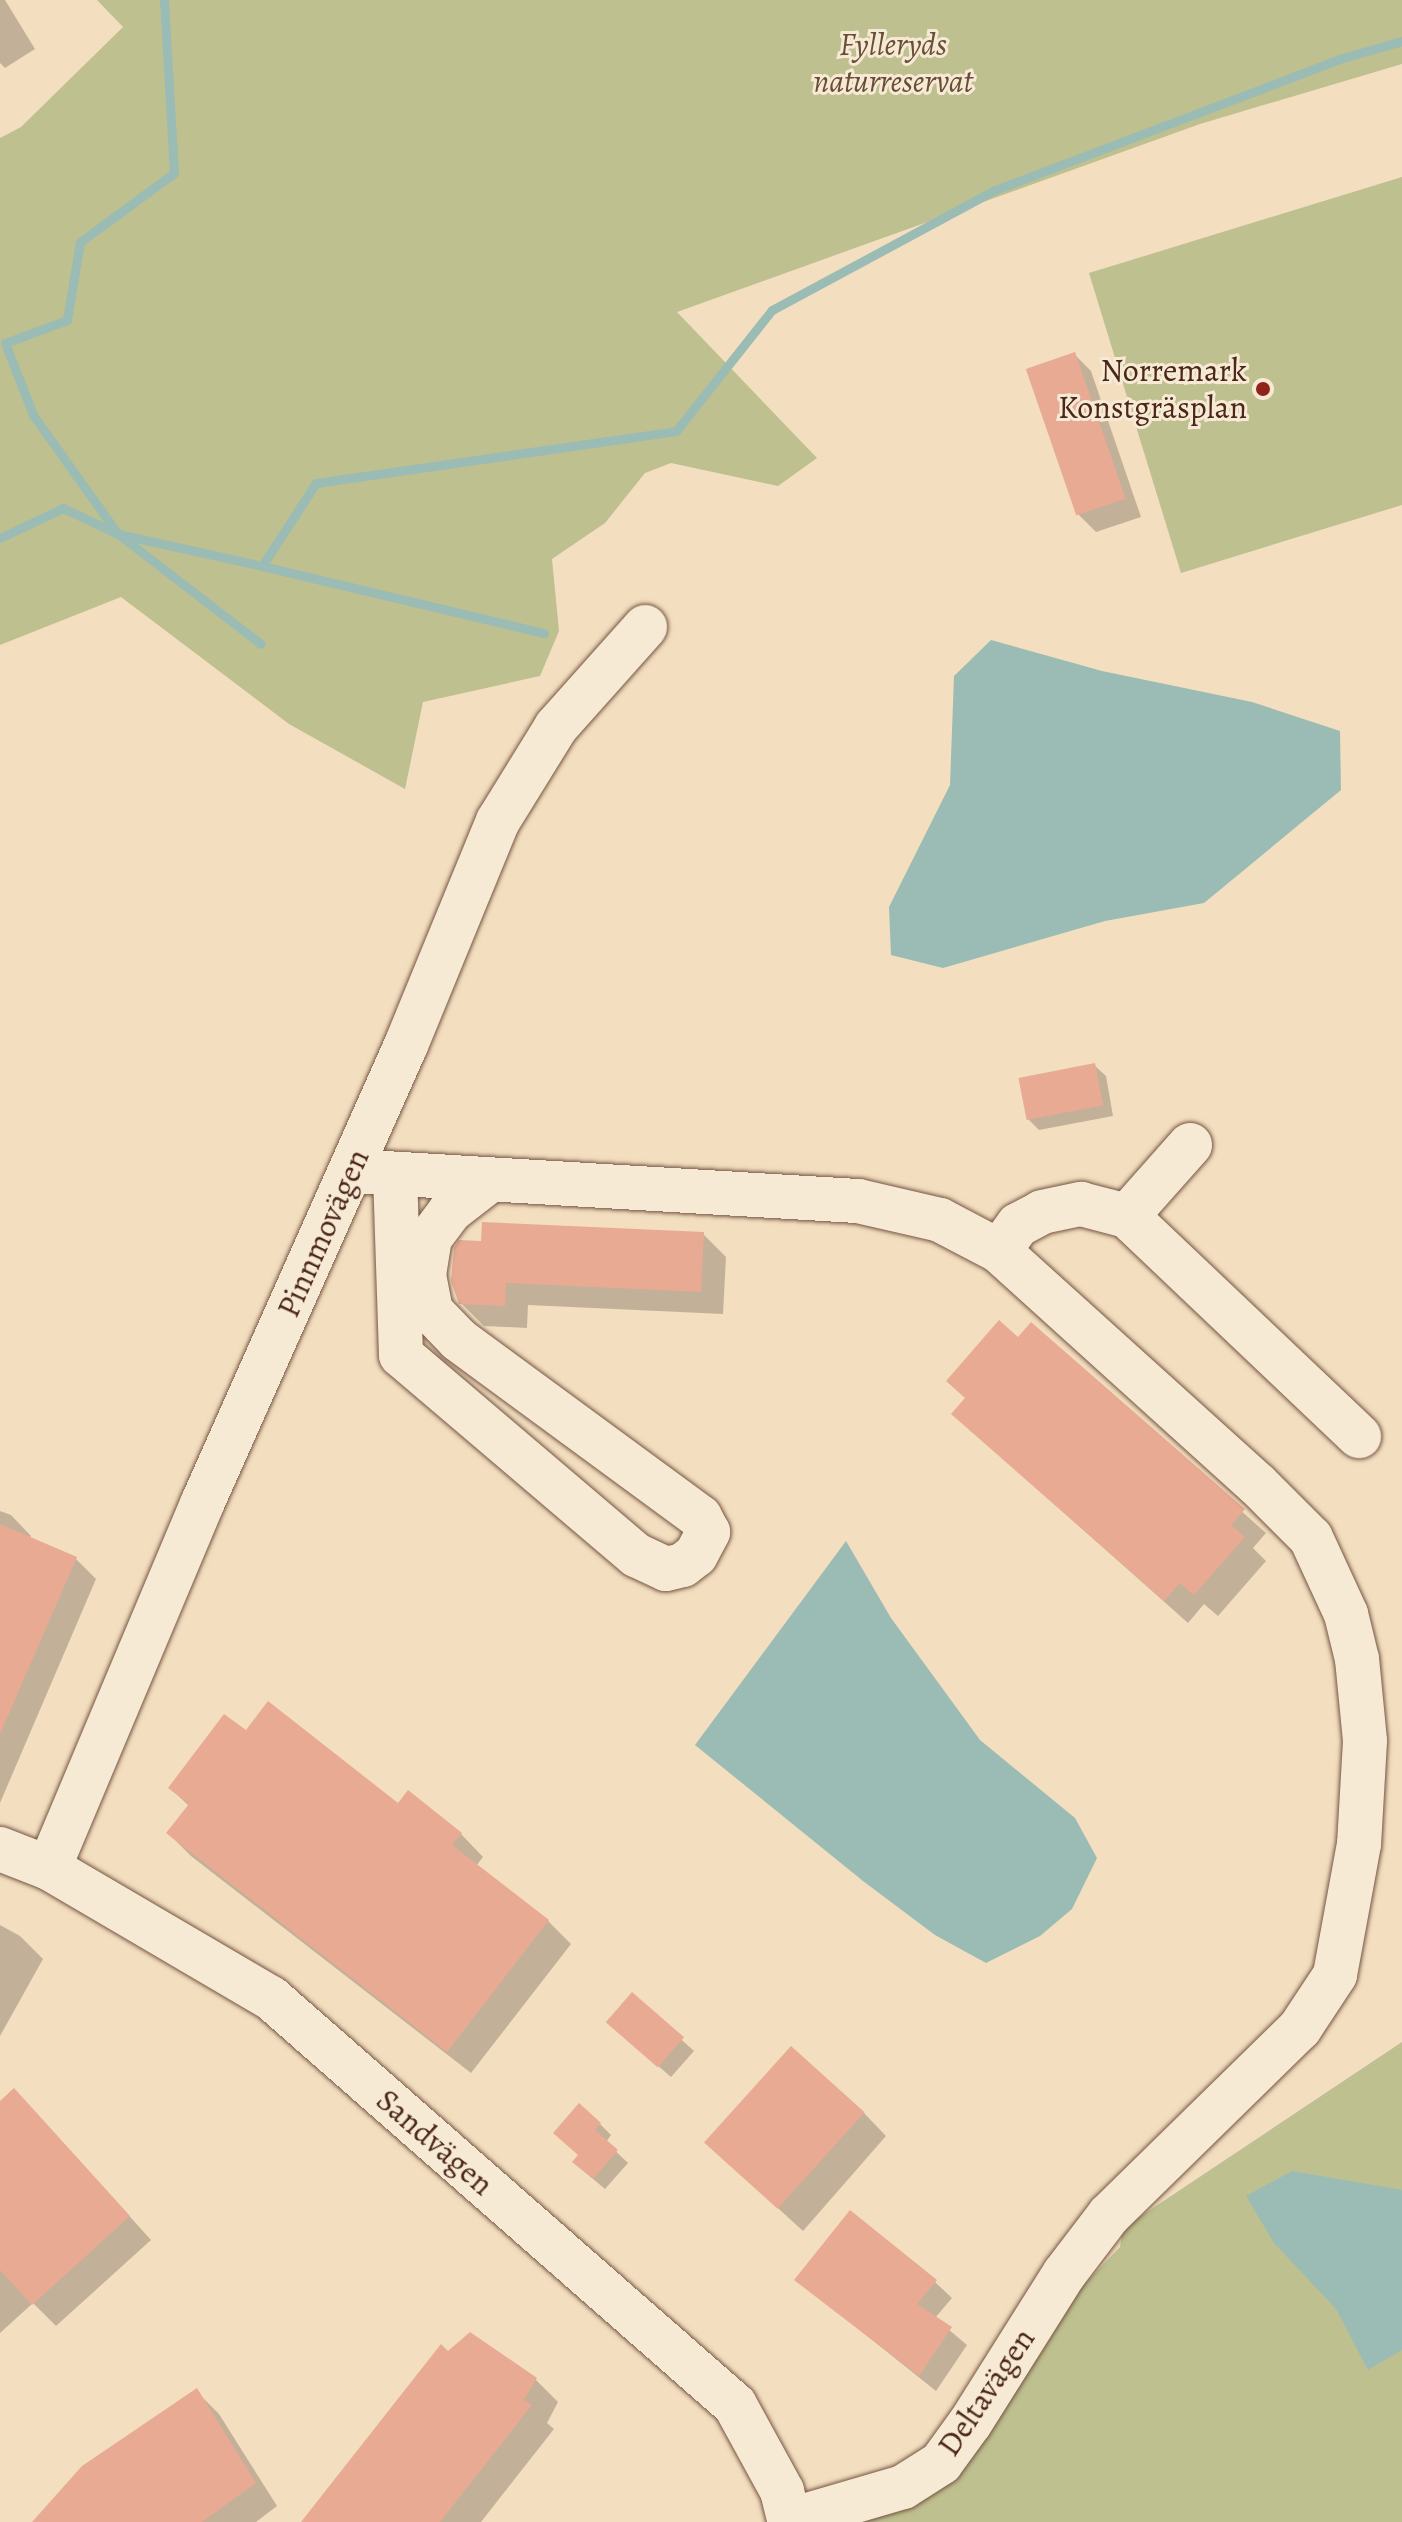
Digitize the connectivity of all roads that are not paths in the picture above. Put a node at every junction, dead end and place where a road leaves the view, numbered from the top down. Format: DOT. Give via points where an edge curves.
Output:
graph roads {
  1 [pos="645,627"];
  2 [pos="1190,1145"];
  3 [pos="351,1171"];
  4 [pos="395,1174"];
  5 [pos="490,1180"];
  6 [pos="1127,1216"];
  7 [pos="999,1251"];
  8 [pos="1359,1436"];
  9 [pos="0,1849"];
  10 [pos="49,1868"];
  11 [pos="790,2521"];
  1 -- 3 [label="street, Pinnmovägen" via="556,727 498,821"];
  2 -- 6 [label="street"];
  3 -- 4 [label="street, Deltavägen"];
  3 -- 10 [label="street, Pinnmovägen" via="202,1504"];
  4 -- 5 [label="street, Deltavägen"];
  4 -- 5 [label="street" via="401,1355 636,1555 666,1569 683,1565 696,1555 708,1532 700,1517 458,1339 431,1311 424,1275 430,1238 450,1211"];
  5 -- 7 [label="street, Deltavägen" via="858,1201 940,1220"];
  6 -- 7 [label="street" via="1081,1204 1042,1212 1018,1225"];
  6 -- 8 [label="street"];
  7 -- 11 [label="street, Deltavägen" via="1311,1538 1346,1614 1357,1659 1365,1741 1359,1844 1335,1975 1300,2028 1131,2191 1064,2274 941,2463 903,2487"];
  9 -- 10 [label="street, Sandvägen"];
  10 -- 11 [label="street, Sandvägen" via="271,1998 735,2405 782,2491"];
}
